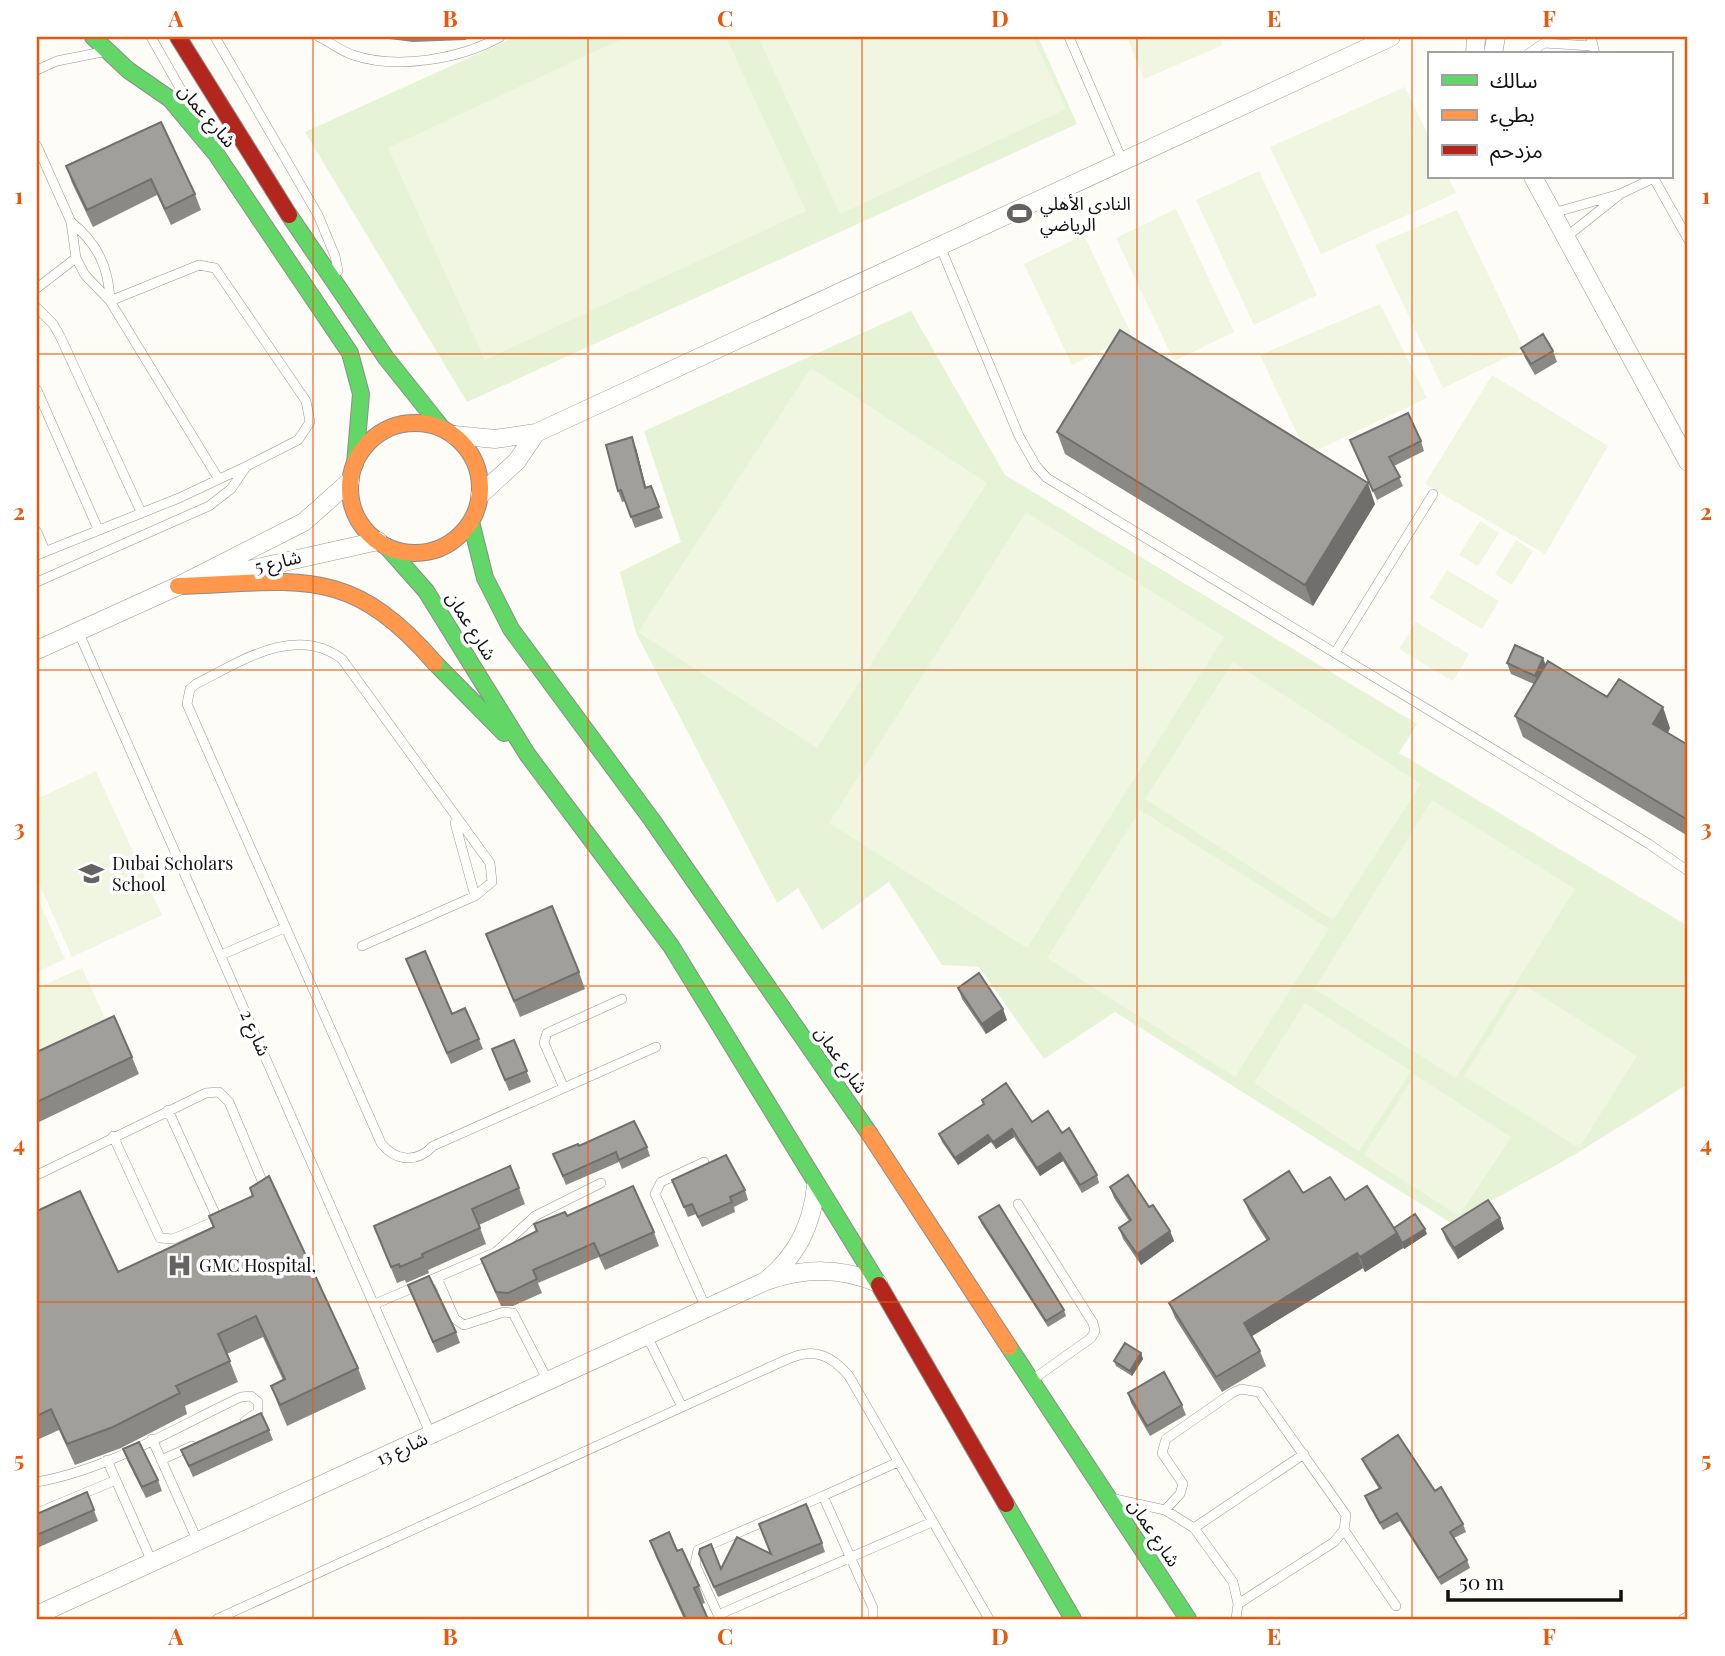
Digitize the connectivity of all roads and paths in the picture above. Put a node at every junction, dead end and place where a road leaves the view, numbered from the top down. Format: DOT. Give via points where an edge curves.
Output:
graph roads {
  1 [pos="93,37"];
  2 [pos="151,37"];
  3 [pos="178,37"];
  4 [pos="215,37"];
  5 [pos="319,37"];
  6 [pos="500,37"];
  7 [pos="1069,37"];
  8 [pos="1391,37"];
  9 [pos="1593,46"];
  10 [pos="108,51"];
  11 [pos="1531,52"];
  12 [pos="37,69"];
  13 [pos="37,146"];
  14 [pos="216,154"];
  15 [pos="1122,160"];
  16 [pos="1534,178"];
  17 [pos="1654,178"];
  18 [pos="1620,194"];
  19 [pos="1553,213"];
  20 [pos="71,222"];
  21 [pos="1565,238"];
  22 [pos="1688,239"];
  23 [pos="940,246"];
  24 [pos="76,258"];
  25 [pos="340,286"];
  26 [pos="37,288"];
  27 [pos="110,301"];
  28 [pos="37,308"];
  29 [pos="37,390"];
  30 [pos="448,432"];
  31 [pos="536,433"];
  32 [pos="1688,461"];
  33 [pos="247,466"];
  34 [pos="353,473"];
  35 [pos="218,478"];
  36 [pos="1433,494"];
  37 [pos="480,495"];
  38 [pos="141,512"];
  39 [pos="471,522"];
  40 [pos="98,529"];
  41 [pos="37,532"];
  42 [pos="382,544"];
  43 [pos="41,553"];
  44 [pos="37,582"];
  45 [pos="178,586"];
  46 [pos="78,631"];
  47 [pos="37,642"];
  48 [pos="37,650"];
  49 [pos="1335,653"];
  50 [pos="527,754"];
  51 [pos="454,817"];
  52 [pos="1688,871"];
  53 [pos="475,896"];
  54 [pos="284,928"];
  55 [pos="362,946"];
  56 [pos="221,955"];
  57 [pos="622,999"];
  58 [pos="656,1047"];
  59 [pos="564,1088"];
  60 [pos="168,1111"];
  61 [pos="113,1136"];
  62 [pos="704,1162"];
  63 [pos="37,1175"];
  64 [pos="601,1183"];
  65 [pos="816,1186"];
  66 [pos="258,1201"];
  67 [pos="1018,1203"];
  68 [pos="229,1214"];
  69 [pos="218,1220"];
  70 [pos="437,1278"];
  71 [pos="766,1281"];
  72 [pos="878,1283"];
  73 [pos="375,1304"];
  74 [pos="706,1308"];
  75 [pos="647,1336"];
  76 [pos="548,1381"];
  77 [pos="1031,1381"];
  78 [pos="682,1407"];
  79 [pos="240,1424"];
  80 [pos="431,1435"];
  81 [pos="152,1439"];
  82 [pos="206,1440"];
  83 [pos="1304,1454"];
  84 [pos="107,1460"];
  85 [pos="161,1460"];
  86 [pos="898,1462"];
  87 [pos="116,1480"];
  88 [pos="37,1482"];
  89 [pos="823,1496"];
  90 [pos="1107,1498"];
  91 [pos="1165,1510"];
  92 [pos="37,1513"];
  93 [pos="932,1522"];
  94 [pos="1194,1528"];
  95 [pos="1344,1530"];
  96 [pos="198,1542"];
  97 [pos="850,1557"];
  98 [pos="152,1562"];
  99 [pos="1238,1604"];
  100 [pos="1396,1606"];
  101 [pos="37,1615"];
  102 [pos="1688,1616"];
  103 [pos="719,1617"];
  104 [pos="217,1619"];
  105 [pos="873,1619"];
  106 [pos="989,1619"];
  107 [pos="1073,1619"];
  108 [pos="1188,1619"];
  109 [pos="1236,1619"];
  110 [pos="1682,1619"];
  1 -- 10 [label="street, شارع عمان"];
  2 -- 14 [label="lane"];
  3 -- 25 [label="street, شارع عمان" via="280,202"];
  4 -- 25 [label="lane" via="327,233"];
  5 -- 6 [label="lane" via="353,55 388,60 425,60 460,53"];
  7 -- 15 [label="lane"];
  8 -- 15 [label="street"];
  9 -- 11 [label="lane" via="1544,43"];
  10 -- 12 [label="lane"];
  10 -- 14 [label="street, شارع عمان" via="170,99"];
  13 -- 20 [label="lane"];
  14 -- 34 [label="street, شارع عمان" via="361,376"];
  15 -- 23 [label="street"];
  16 -- 19 [label="street"];
  17 -- 18 [label="lane"];
  17 -- 22 [label="lane"];
  18 -- 19 [label="lane"];
  18 -- 21 [label="lane"];
  19 -- 21 [label="street"];
  20 -- 24 [label="lane"];
  20 -- 27 [label="lane" via="101,256"];
  21 -- 32 [label="street"];
  23 -- 31 [label="street"];
  23 -- 49 [label="lane" via="1019,436 1036,466 1061,488"];
  24 -- 26 [label="lane"];
  24 -- 27 [label="lane" via="96,289"];
  25 -- 30 [label="street, شارع عمان" via="386,358"];
  27 -- 33 [label="lane" via="199,265 220,272 311,415 304,435"];
  27 -- 35 [label="lane"];
  28 -- 38 [label="lane" via="60,336"];
  29 -- 40 [label="lane"];
  30 -- 31 [label="street" via="495,439"];
  30 -- 34 [label="street" via="407,423 390,428 376,436"];
  30 -- 37 [label="street" via="475,462"];
  31 -- 37 [label="street" via="517,461"];
  33 -- 35 [label="lane"];
  33 -- 44 [label="lane" via="231,489 209,506"];
  34 -- 42 [label="street" via="353,509 359,522"];
  34 -- 45 [label="street, شارع 5" via="304,522"];
  35 -- 38 [label="lane"];
  36 -- 49 [label="lane"];
  37 -- 39 [label="street"];
  38 -- 40 [label="lane"];
  39 -- 42 [label="street" via="433,551 401,552"];
  39 -- 77 [label="street, شارع عمان" via="483,576 511,629 652,820 866,1129"];
  40 -- 43 [label="lane"];
  41 -- 43 [label="lane"];
  42 -- 45 [label="street, شارع 5" via="334,549"];
  42 -- 50 [label="street, شارع عمان" via="441,611"];
  45 -- 46 [label="street, شارع 5"];
  45 -- 50 [label="street" via="301,583 332,586 357,595 393,617 475,706"];
  46 -- 47 [label="lane"];
  46 -- 48 [label="street, شارع 5"];
  46 -- 56 [label="lane, شارع 2"];
  49 -- 52 [label="lane"];
  50 -- 65 [label="street, شارع عمان" via="671,946"];
  51 -- 53 [label="lane"];
  51 -- 53 [label="lane" via="493,872 492,882"];
  51 -- 54 [label="lane" via="350,670 331,651 306,643 283,645 196,684 187,696 189,711"];
  53 -- 55 [label="lane"];
  54 -- 56 [label="lane"];
  54 -- 59 [label="lane" via="381,1143 396,1157 416,1158 433,1146"];
  56 -- 73 [label="lane, شارع 2"];
  57 -- 59 [label="lane" via="547,1033 544,1043"];
  58 -- 59 [label="lane"];
  60 -- 61 [label="lane"];
  60 -- 66 [label="lane" via="206,1093 224,1096 262,1183"];
  60 -- 69 [label="lane"];
  61 -- 63 [label="lane"];
  61 -- 69 [label="lane" via="160,1238 173,1239"];
  62 -- 74 [label="lane" via="662,1182 655,1194"];
  64 -- 70 [label="lane" via="535,1216 496,1252"];
  65 -- 71 [label="street, شارع 13" via="802,1240"];
  65 -- 72 [label="street, شارع عمان"];
  67 -- 77 [label="lane" via="1095,1331"];
  68 -- 69 [label="lane"];
  70 -- 73 [label="lane"];
  70 -- 76 [label="lane" via="455,1319 464,1325 513,1313"];
  71 -- 72 [label="street, شارع 13" via="797,1272 830,1270"];
  71 -- 74 [label="street, شارع 13"];
  72 -- 107 [label="street, شارع عمان"];
  73 -- 80 [label="lane, شارع 2"];
  74 -- 75 [label="street, شارع 13"];
  75 -- 76 [label="street, شارع 13"];
  75 -- 78 [label="lane"];
  76 -- 80 [label="street, شارع 13"];
  77 -- 90 [label="street, شارع عمان"];
  78 -- 86 [label="lane" via="788,1359 821,1352 849,1376"];
  78 -- 104 [label="lane"];
  79 -- 81 [label="lane" via="258,1412 258,1402 251,1396"];
  80 -- 96 [label="street, شارع 13"];
  81 -- 84 [label="lane"];
  81 -- 85 [label="lane"];
  82 -- 85 [label="lane"];
  83 -- 91 [label="lane" via="1266,1398 1241,1389 1164,1442 1164,1458 1183,1484"];
  83 -- 94 [label="lane"];
  83 -- 95 [label="lane" via="1346,1515"];
  84 -- 87 [label="lane"];
  84 -- 88 [label="lane"];
  85 -- 96 [label="lane"];
  86 -- 89 [label="lane"];
  86 -- 93 [label="lane"];
  87 -- 92 [label="lane"];
  87 -- 98 [label="lane"];
  89 -- 97 [label="lane"];
  89 -- 103 [label="lane" via="698,1550 695,1564"];
  90 -- 91 [label="lane"];
  90 -- 108 [label="street, شارع عمان"];
  91 -- 94 [label="lane"];
  93 -- 97 [label="lane"];
  93 -- 106 [label="lane"];
  94 -- 99 [label="lane" via="1233,1582"];
  95 -- 99 [label="lane" via="1334,1542"];
  95 -- 100 [label="lane"];
  96 -- 98 [label="street, شارع 13"];
  97 -- 103 [label="lane"];
  97 -- 105 [label="lane" via="873,1608"];
  98 -- 101 [label="street, شارع 13"];
  99 -- 109 [label="lane"];
  102 -- 110 [label="lane"];
}
